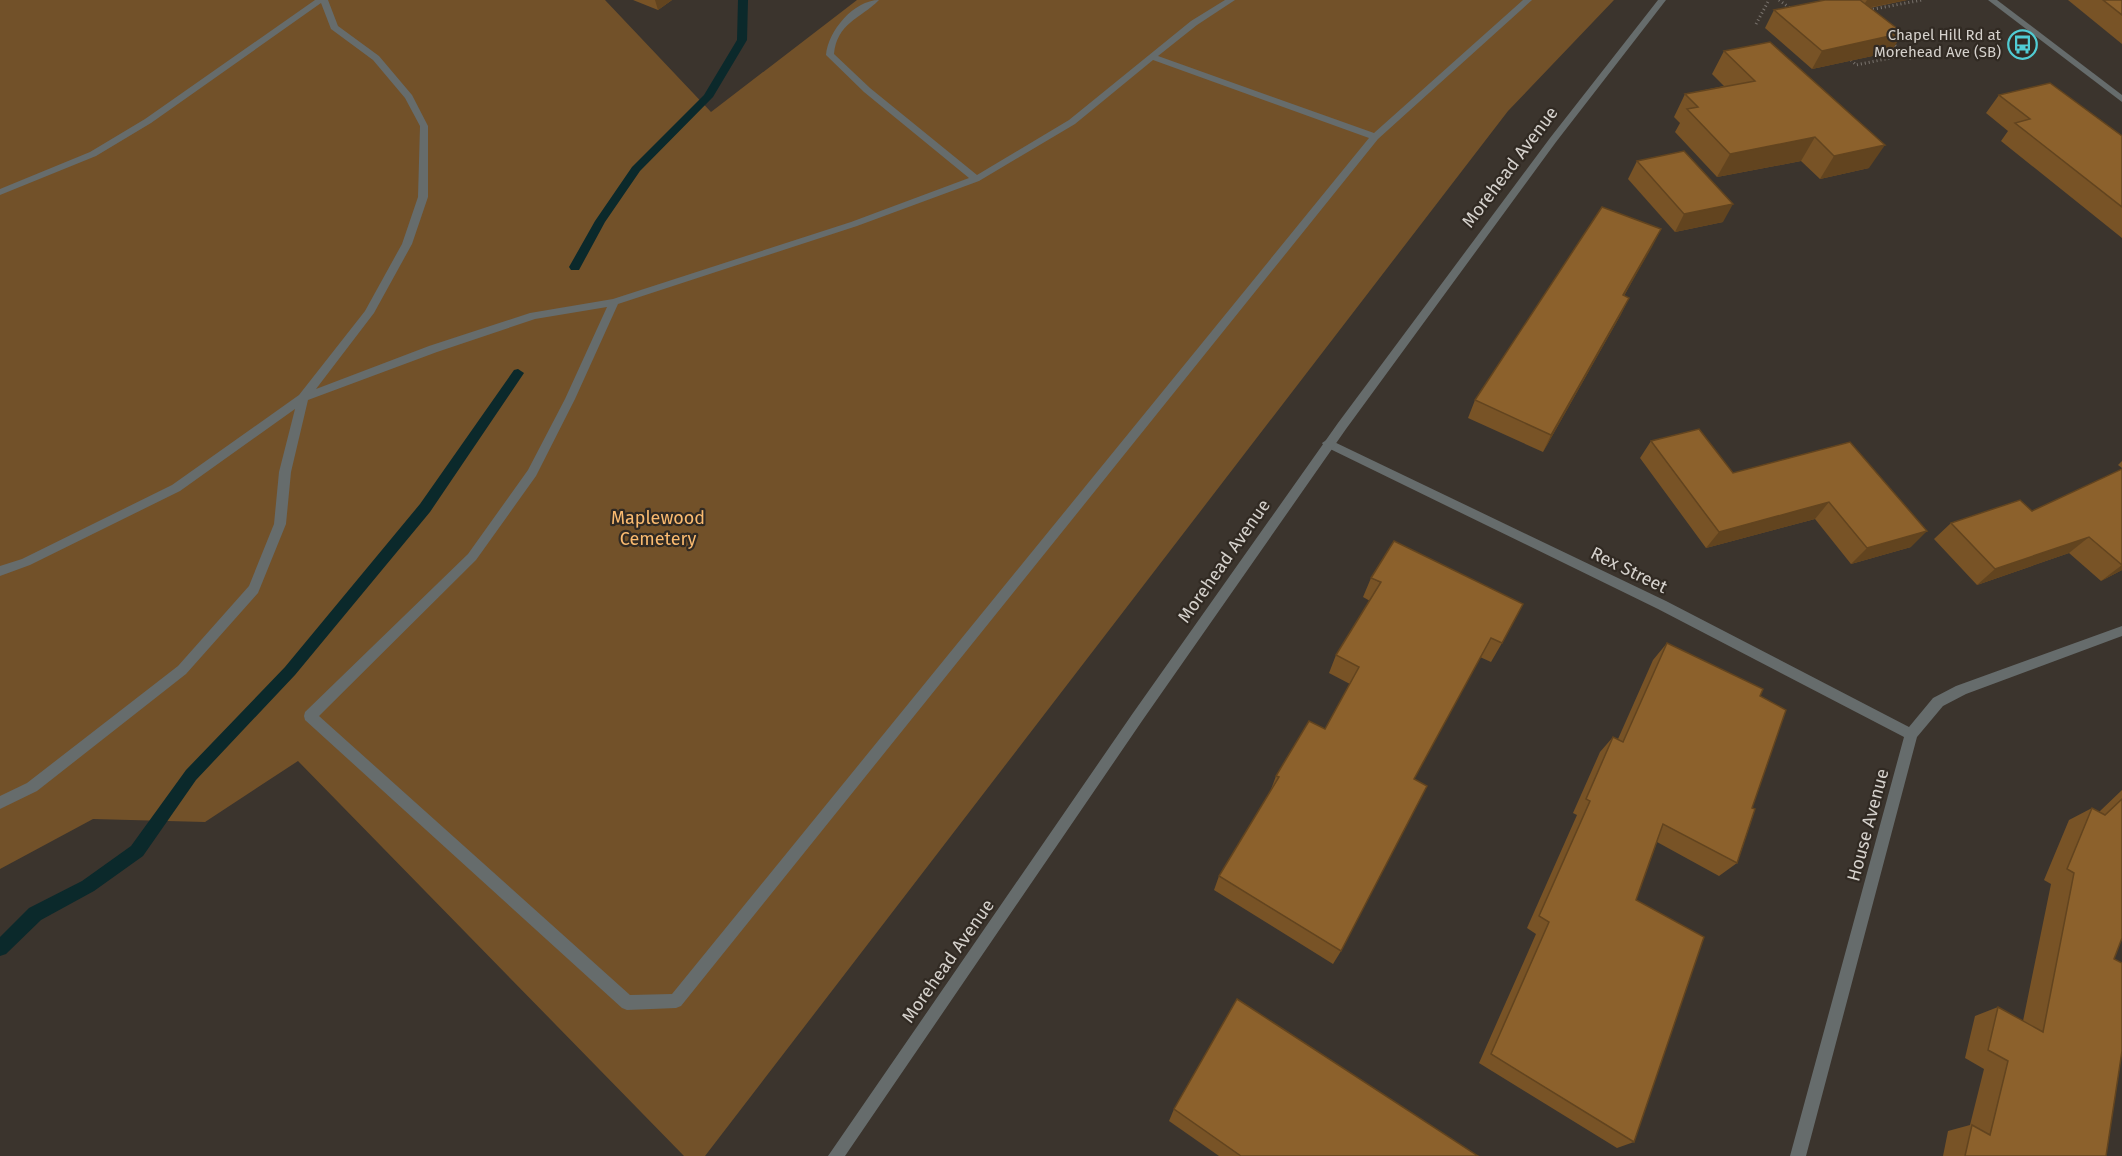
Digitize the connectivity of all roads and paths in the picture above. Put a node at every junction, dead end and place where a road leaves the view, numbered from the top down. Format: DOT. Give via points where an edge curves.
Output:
graph roads {
  1 [pos="322,0"];
  2 [pos="875,0"];
  3 [pos="1231,0"];
  4 [pos="1528,0"];
  5 [pos="1662,0"];
  6 [pos="1769,0"];
  7 [pos="1779,0"];
  8 [pos="1922,0"];
  9 [pos="1992,0"];
  10 [pos="1799,6"];
  11 [pos="1789,8"];
  12 [pos="1866,11"];
  13 [pos="1797,14"];
  14 [pos="1756,24"];
  15 [pos="1887,40"];
  16 [pos="1906,55"];
  17 [pos="1152,57"];
  18 [pos="1911,59"];
  19 [pos="1851,60"];
  20 [pos="2122,99"];
  21 [pos="1376,137"];
  22 [pos="976,179"];
  23 [pos="0,192"];
  24 [pos="614,302"];
  25 [pos="303,398"];
  26 [pos="1328,443"];
  27 [pos="0,571"];
  28 [pos="2122,631"];
  29 [pos="1911,734"];
  30 [pos="0,803"];
  31 [pos="836,1156"];
  32 [pos="1798,1156"];
  1 -- 23 [label="street" via="102,149"];
  1 -- 25 [label="street" via="334,27 376,58 409,97 424,126 425,169 423,197 407,244 369,313"];
  2 -- 22 [label="street" via="837,29 829,42 830,55"];
  3 -- 17 [label="street"];
  4 -- 21 [label="street"];
  5 -- 26 [label="street, Morehead Avenue" via="1569,117"];
  6 -- 14 [label="path"];
  7 -- 11 [label="path"];
  8 -- 12 [label="path"];
  9 -- 20 [label="street"];
  10 -- 11 [label="path"];
  11 -- 13 [label="path"];
  15 -- 16 [label="path"];
  16 -- 18 [label="path"];
  16 -- 19 [label="path" via="1856,65"];
  17 -- 21 [label="street"];
  17 -- 22 [label="street" via="1072,122"];
  21 -- 24 [label="street" via="676,1001 627,1003 310,716 472,557 532,474"];
  22 -- 24 [label="street" via="854,224"];
  24 -- 25 [label="street" via="534,316"];
  25 -- 27 [label="street" via="176,488"];
  25 -- 30 [label="street" via="285,472 280,524 254,589 182,670 33,787"];
  26 -- 29 [label="street, Rex Street" via="1662,605"];
  26 -- 31 [label="street, Morehead Avenue"];
  28 -- 29 [label="street, House Avenue" via="1961,690 1938,702"];
  29 -- 32 [label="street, House Avenue"];
}
